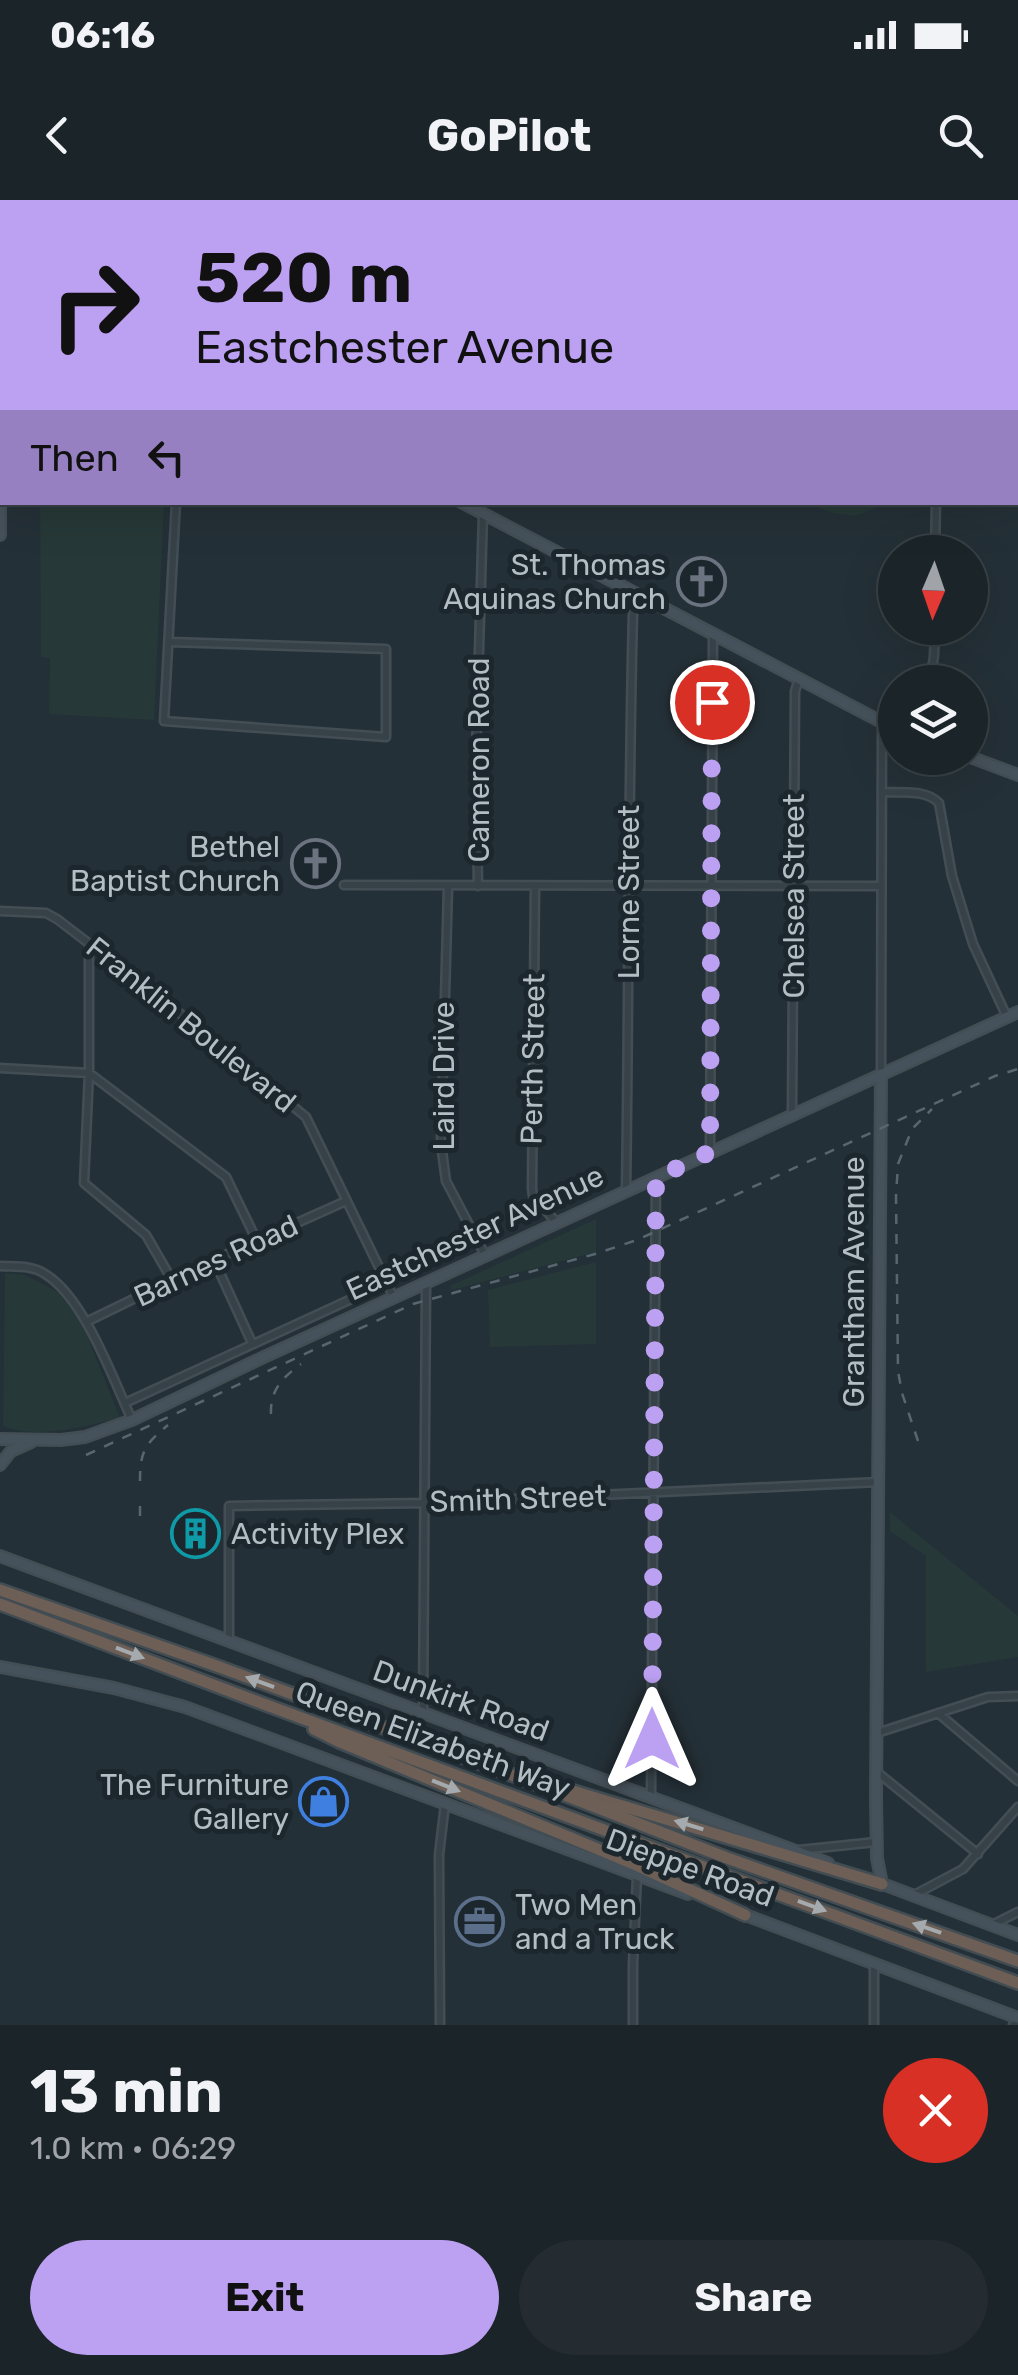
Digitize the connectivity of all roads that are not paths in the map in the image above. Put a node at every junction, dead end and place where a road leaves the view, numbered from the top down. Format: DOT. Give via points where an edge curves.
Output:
graph roads {
  1 [pos="1,505"];
  2 [pos="176,505"];
  3 [pos="466,505"];
  4 [pos="936,505"];
  5 [pos="483,514"];
  6 [pos="0,535"];
  7 [pos="935,535"];
  8 [pos="636,594"];
  9 [pos="713,635"];
  10 [pos="170,642"];
  11 [pos="799,680"];
  12 [pos="878,721"];
  13 [pos="988,764"];
  14 [pos="882,775"];
  15 [pos="1018,775"];
  16 [pos="882,792"];
  17 [pos="711,885"];
  18 [pos="794,885"];
  19 [pos="344,886"];
  20 [pos="478,886"];
  21 [pos="880,886"];
  22 [pos="448,887"];
  23 [pos="535,887"];
  24 [pos="630,887"];
  25 [pos="0,911"];
  26 [pos="89,944"];
  27 [pos="1018,1012"];
  28 [pos="1007,1017"];
  29 [pos="0,1068"];
  30 [pos="88,1073"];
  31 [pos="880,1074"];
  32 [pos="792,1114"];
  33 [pos="710,1152"];
  34 [pos="656,1178"];
  35 [pos="626,1190"];
  36 [pos="346,1201"];
  37 [pos="556,1222"];
  38 [pos="257,1241"];
  39 [pos="485,1256"];
  40 [pos="214,1260"];
  41 [pos="0,1266"];
  42 [pos="172,1280"];
  43 [pos="386,1283"];
  44 [pos="426,1284"];
  45 [pos="394,1298"];
  46 [pos="86,1322"];
  47 [pos="254,1342"];
  48 [pos="264,1357"];
  49 [pos="125,1403"];
  50 [pos="132,1420"];
  51 [pos="0,1439"];
  52 [pos="39,1440"];
  53 [pos="0,1465"];
  54 [pos="879,1482"];
  55 [pos="653,1493"];
  56 [pos="425,1503"];
  57 [pos="0,1556"];
  58 [pos="0,1590"];
  59 [pos="0,1604"];
  60 [pos="41,1612"];
  61 [pos="229,1642"];
  62 [pos="0,1667"];
  63 [pos="1018,1696"];
  64 [pos="261,1703"];
  65 [pos="937,1712"];
  66 [pos="423,1714"];
  67 [pos="876,1733"];
  68 [pos="876,1772"];
  69 [pos="1018,1781"];
  70 [pos="539,1785"];
  71 [pos="651,1796"];
  72 [pos="445,1803"];
  73 [pos="1018,1807"];
  74 [pos="878,1842"];
  75 [pos="796,1850"];
  76 [pos="978,1854"];
  77 [pos="877,1858"];
  78 [pos="856,1875"];
  79 [pos="637,1876"];
  80 [pos="882,1884"];
  81 [pos="913,1896"];
  82 [pos="1018,1912"];
  83 [pos="745,1915"];
  84 [pos="991,1925"];
  85 [pos="1018,1935"];
  86 [pos="1018,1961"];
  87 [pos="874,1965"];
  88 [pos="1018,1982"];
  89 [pos="1016,2022"];
  90 [pos="440,2025"];
  91 [pos="633,2025"];
  92 [pos="874,2025"];
  1 -- 6 [label="street"];
  2 -- 10 [label="street"];
  3 -- 5 [label="street"];
  4 -- 7 [label="street"];
  5 -- 8 [label="street"];
  5 -- 20 [label="street, Cameron Road"];
  8 -- 9 [label="street"];
  8 -- 24 [label="street, Lorne Street"];
  9 -- 11 [label="street"];
  9 -- 17 [label="street"];
  10 -- 10 [label="street" via="386,649 386,737 164,721"];
  11 -- 12 [label="street"];
  11 -- 18 [label="street, Chelsea Street"];
  13 -- 15 [label="street"];
  14 -- 16 [label="street, Grantham Avenue"];
  16 -- 21 [label="street, Grantham Avenue"];
  16 -- 28 [label="street" via="926,794 939,803 973,944"];
  17 -- 18 [label="street"];
  17 -- 24 [label="street"];
  17 -- 33 [label="street"];
  18 -- 21 [label="street"];
  18 -- 32 [label="street, Chelsea Street"];
  19 -- 22 [label="street"];
  20 -- 22 [label="street"];
  20 -- 23 [label="street"];
  21 -- 31 [label="street, Grantham Avenue"];
  22 -- 39 [label="street, Laird Drive" via="441,1144 446,1181"];
  23 -- 24 [label="street"];
  23 -- 37 [label="street, Perth Street" via="532,1188"];
  24 -- 35 [label="street, Lorne Street"];
  25 -- 26 [label="street, Franklin Boulevard" via="46,913"];
  26 -- 30 [label="street"];
  26 -- 36 [label="street, Franklin Boulevard" via="306,1117"];
  27 -- 28 [label="street, Eastchester Avenue"];
  28 -- 31 [label="street, Eastchester Avenue"];
  29 -- 30 [label="street"];
  30 -- 38 [label="street" via="226,1177"];
  30 -- 42 [label="street" via="84,1183 146,1235"];
  31 -- 32 [label="street, Eastchester Avenue"];
  31 -- 54 [label="street, Grantham Avenue"];
  32 -- 33 [label="street, Eastchester Avenue"];
  33 -- 34 [label="street, Eastchester Avenue"];
  34 -- 35 [label="street, Eastchester Avenue"];
  34 -- 55 [label="street"];
  35 -- 37 [label="street, Eastchester Avenue"];
  36 -- 38 [label="street, Barnes Road"];
  36 -- 43 [label="street, Franklin Boulevard"];
  37 -- 39 [label="street, Eastchester Avenue"];
  38 -- 40 [label="street, Barnes Road"];
  39 -- 44 [label="street, Eastchester Avenue"];
  40 -- 42 [label="street, Barnes Road"];
  40 -- 47 [label="street"];
  41 -- 46 [label="street" via="43,1272"];
  42 -- 46 [label="street, Barnes Road"];
  43 -- 45 [label="street, Franklin Boulevard"];
  43 -- 47 [label="street, Eastchester Avenue"];
  44 -- 45 [label="street, Eastchester Avenue"];
  44 -- 56 [label="street"];
  45 -- 48 [label="street, Eastchester Avenue"];
  46 -- 49 [label="street"];
  47 -- 48 [label="street"];
  47 -- 49 [label="street, Eastchester Avenue"];
  48 -- 50 [label="street, Eastchester Avenue"];
  49 -- 50 [label="street"];
  50 -- 52 [label="street, Eastchester Avenue" via="84,1437"];
  51 -- 52 [label="street, Eastchester Avenue"];
  52 -- 53 [label="street" via="12,1451"];
  54 -- 55 [label="street, Smith Street"];
  54 -- 67 [label="street, Grantham Avenue"];
  55 -- 56 [label="street, Smith Street"];
  55 -- 71 [label="street"];
  56 -- 61 [label="street, Smith Street" via="229,1506"];
  56 -- 66 [label="street"];
  57 -- 61 [label="street, Dunkirk Road"];
  58 -- 60 [label="highway, Queen Elizabeth Way"];
  59 -- 60 [label="highway, Queen Elizabeth Way"];
  60 -- 64 [label="highway, Queen Elizabeth Way, one-way"];
  70 -- 60 [label="highway, Queen Elizabeth Way, one-way" via="214,1665"];
  61 -- 66 [label="street, Dunkirk Road"];
  62 -- 72 [label="street, Dieppe Road" via="168,1702"];
  63 -- 65 [label="street" via="988,1696"];
  64 -- 83 [label="highway, one-way"];
  64 -- 88 [label="highway, Queen Elizabeth Way, one-way"];
  65 -- 67 [label="street"];
  65 -- 69 [label="street"];
  66 -- 71 [label="street, Dunkirk Road"];
  67 -- 68 [label="street, Grantham Avenue"];
  68 -- 74 [label="street, Grantham Avenue"];
  68 -- 76 [label="street"];
  78 -- 70 [label="highway, one-way"];
  86 -- 70 [label="highway, Queen Elizabeth Way, one-way"];
  71 -- 75 [label="street, Dunkirk Road"];
  72 -- 79 [label="street, Dieppe Road"];
  72 -- 90 [label="street"];
  73 -- 76 [label="street"];
  74 -- 75 [label="street"];
  74 -- 77 [label="street, Grantham Avenue"];
  75 -- 78 [label="street, Dunkirk Road"];
  76 -- 81 [label="street" via="963,1870"];
  77 -- 78 [label="street" via="870,1872"];
  77 -- 80 [label="street, Grantham Avenue"];
  78 -- 80 [label="highway"];
  79 -- 83 [label="street, Dieppe Road"];
  79 -- 91 [label="street"];
  80 -- 81 [label="street"];
  81 -- 84 [label="street"];
  82 -- 84 [label="street"];
  83 -- 87 [label="street, Dieppe Road"];
  84 -- 85 [label="street"];
  87 -- 89 [label="street, Dieppe Road"];
  87 -- 92 [label="street"];
}
